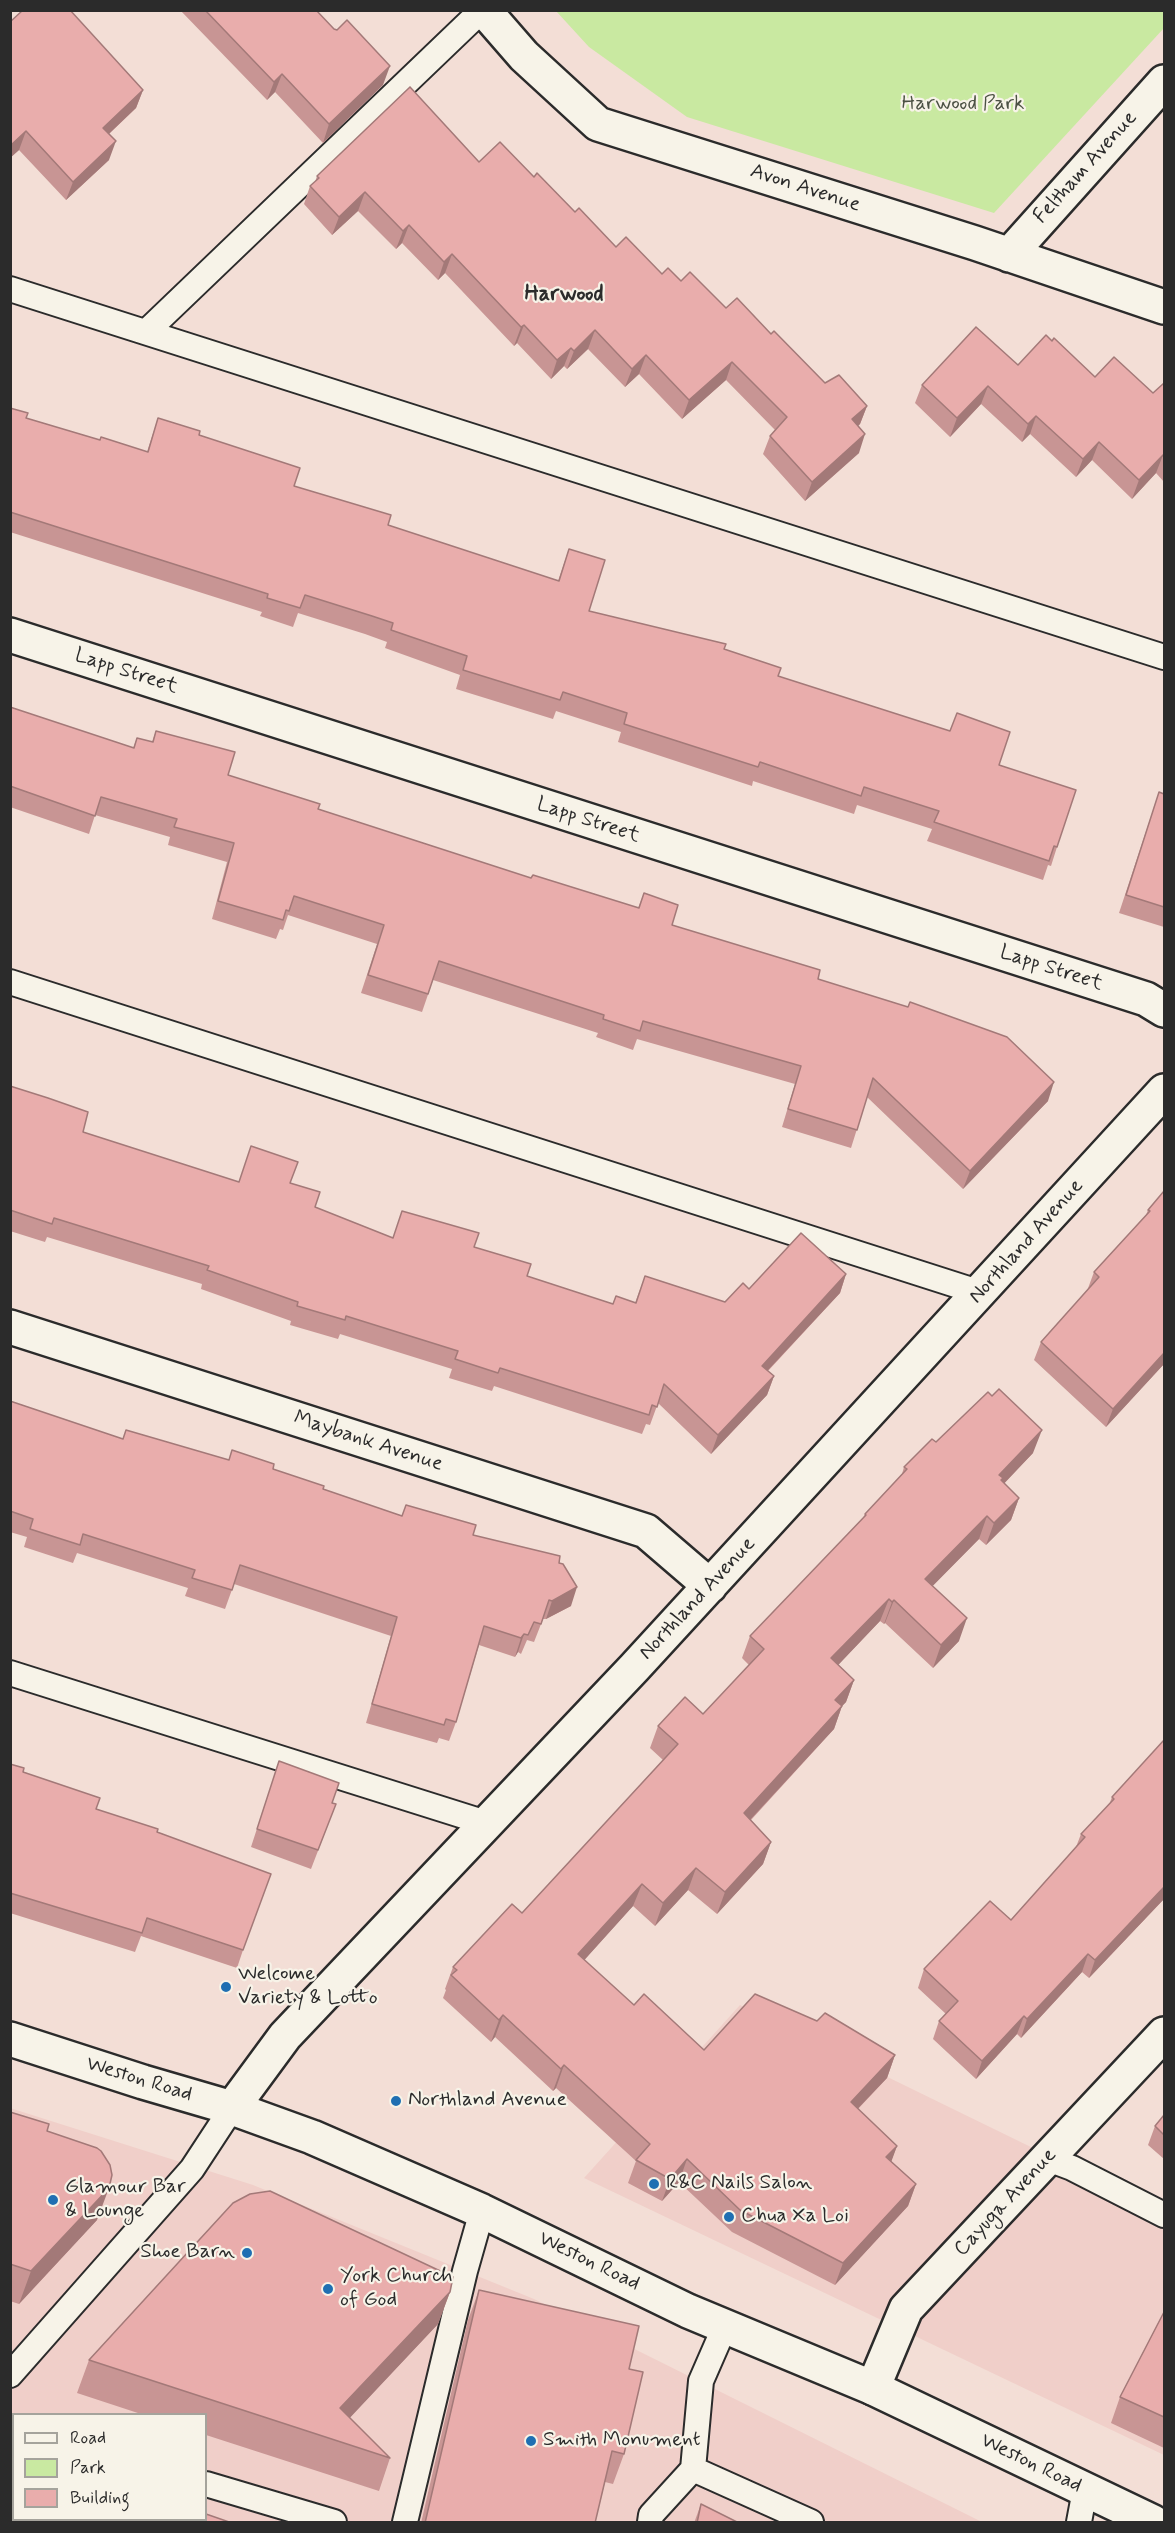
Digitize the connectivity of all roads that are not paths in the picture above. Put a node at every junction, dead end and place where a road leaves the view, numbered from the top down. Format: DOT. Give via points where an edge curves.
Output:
graph roads {
  1 [pos="483,10"];
  2 [pos="1164,82"];
  3 [pos="1009,255"];
  4 [pos="10,289"];
  5 [pos="1164,307"];
  6 [pos="146,332"];
  7 [pos="10,635"];
  8 [pos="1164,657"];
  9 [pos="10,982"];
  10 [pos="1164,1010"];
  11 [pos="1164,1091"];
  12 [pos="981,1293"];
  13 [pos="10,1327"];
  14 [pos="710,1586"];
  15 [pos="10,1672"];
  16 [pos="486,1823"];
  17 [pos="1164,2034"];
  18 [pos="10,2039"];
  19 [pos="232,2108"];
  20 [pos="1048,2159"];
  21 [pos="482,2211"];
  22 [pos="1164,2215"];
  23 [pos="725,2326"];
  24 [pos="10,2375"];
  25 [pos="873,2388"];
  26 [pos="693,2469"];
  27 [pos="207,2484"];
  28 [pos="1085,2490"];
  29 [pos="334,2523"];
  30 [pos="405,2523"];
  31 [pos="650,2523"];
  32 [pos="812,2523"];
  33 [pos="1079,2523"];
  34 [pos="1153,2523"];
  1 -- 3 [label="street, Avon Avenue" via="524,56 598,124"];
  1 -- 6 [label="lane"];
  2 -- 3 [label="street, Feltham Avenue"];
  3 -- 5 [label="street, Avon Avenue"];
  4 -- 6 [label="lane"];
  6 -- 8 [label="lane"];
  7 -- 10 [label="street, Lapp Street" via="1146,999"];
  9 -- 12 [label="lane"];
  11 -- 12 [label="street, Northland Avenue"];
  12 -- 14 [label="street, Northland Avenue"];
  13 -- 14 [label="street, Maybank Avenue" via="646,1531"];
  14 -- 16 [label="street, Northland Avenue"];
  15 -- 16 [label="lane"];
  16 -- 19 [label="street, Northland Avenue" via="285,2036"];
  17 -- 20 [label="street, Cayuga Avenue"];
  18 -- 19 [label="street, Weston Road"];
  19 -- 21 [label="street, Weston Road" via="312,2137"];
  19 -- 24 [label="lane" via="192,2169"];
  20 -- 22 [label="lane"];
  20 -- 25 [label="street, Cayuga Avenue" via="906,2309"];
  21 -- 23 [label="street, Weston Road"];
  21 -- 30 [label="lane"];
  23 -- 25 [label="street, Weston Road"];
  23 -- 26 [label="lane" via="701,2381"];
  25 -- 28 [label="street, Weston Road"];
  26 -- 31 [label="lane" via="651,2515"];
  26 -- 32 [label="lane"];
  27 -- 29 [label="lane"];
  28 -- 33 [label="lane"];
  28 -- 34 [label="street, Weston Road"];
}
